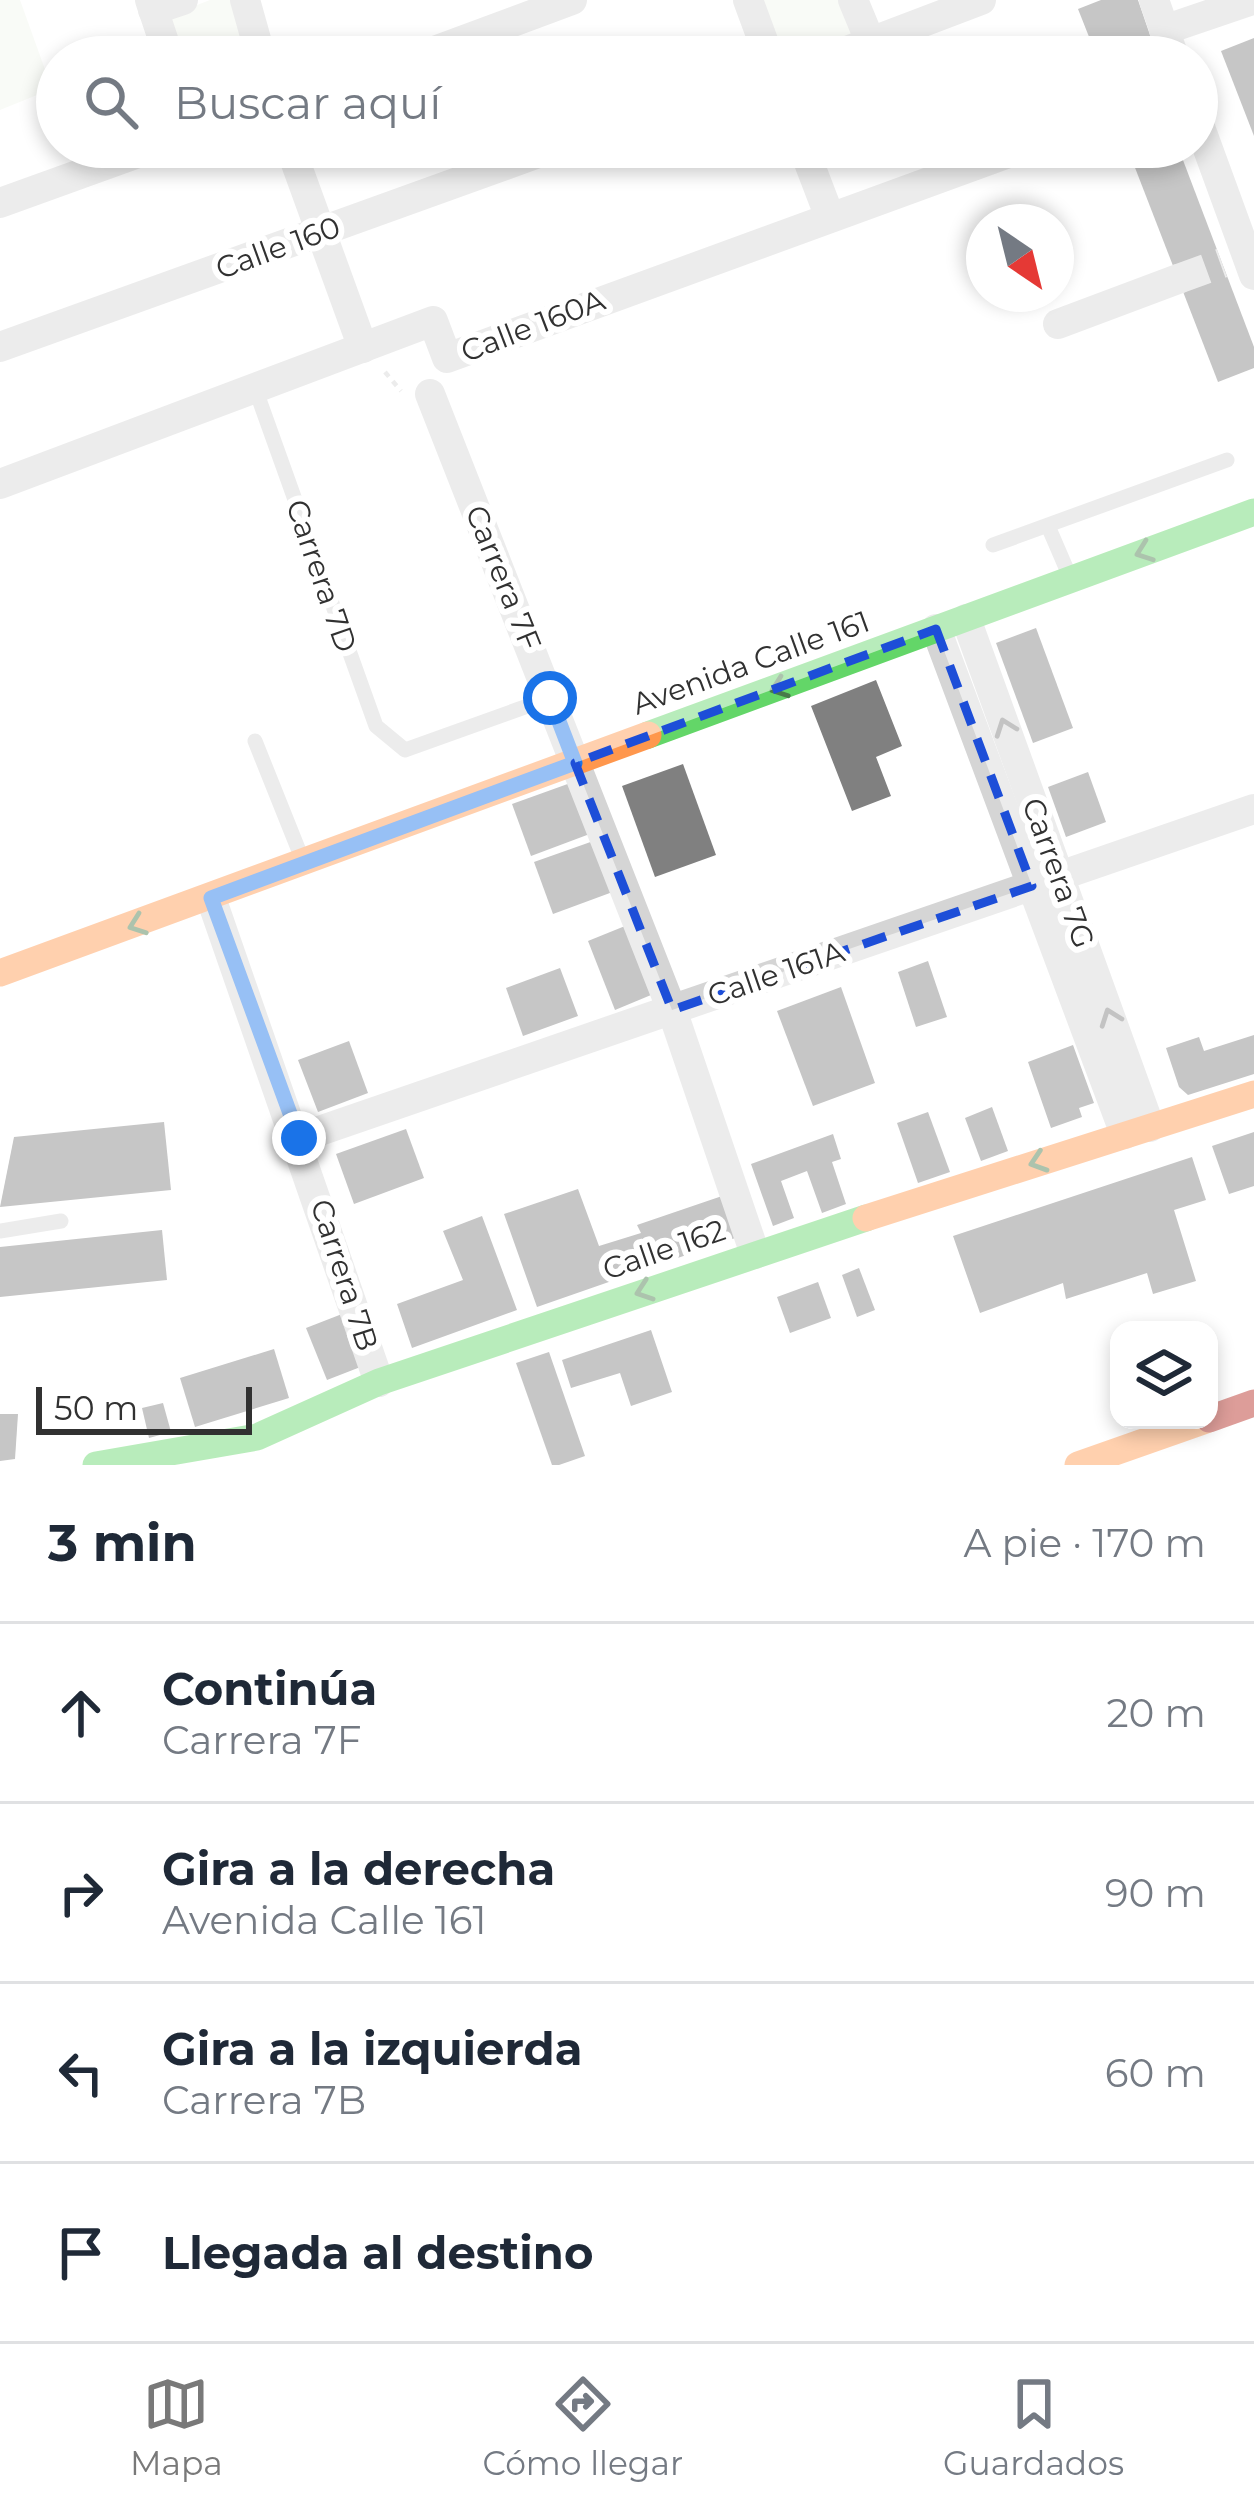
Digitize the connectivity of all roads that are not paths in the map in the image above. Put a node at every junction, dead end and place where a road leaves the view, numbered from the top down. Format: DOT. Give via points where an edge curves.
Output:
graph roads {
  1 [pos="183,0"];
  2 [pos="245,0"];
  3 [pos="572,0"];
  4 [pos="748,0"];
  5 [pos="854,0"];
  6 [pos="981,0"];
  7 [pos="1154,0"];
  8 [pos="1252,0"];
  9 [pos="151,5"];
  10 [pos="162,36"];
  11 [pos="255,36"];
  12 [pos="475,36"];
  13 [pos="761,36"];
  14 [pos="868,36"];
  15 [pos="884,36"];
  16 [pos="1167,36"];
  17 [pos="1183,36"];
  18 [pos="97,168"];
  19 [pos="297,168"];
  20 [pos="498,168"];
  21 [pos="811,168"];
  22 [pos="964,168"];
  23 [pos="1212,168"];
  24 [pos="0,203"];
  25 [pos="829,215"];
  26 [pos="320,233"];
  27 [pos="1241,264"];
  28 [pos="1178,279"];
  29 [pos="1058,324"];
  30 [pos="0,347"];
  31 [pos="363,348"];
  32 [pos="255,388"];
  33 [pos="430,394"];
  34 [pos="1227,460"];
  35 [pos="0,484"];
  36 [pos="1254,512"];
  37 [pos="1048,526"];
  38 [pos="993,545"];
  39 [pos="1071,579"];
  40 [pos="951,624"];
  41 [pos="550,698"];
  42 [pos="256,741"];
  43 [pos="575,763"];
  44 [pos="1254,809"];
  45 [pos="304,863"];
  46 [pos="1045,881"];
  47 [pos="211,898"];
  48 [pos="0,973"];
  49 [pos="672,1010"];
  50 [pos="1254,1094"];
  51 [pos="1138,1131"];
  52 [pos="299,1138"];
  53 [pos="61,1221"];
  54 [pos="0,1231"];
  55 [pos="755,1254"];
  56 [pos="379,1382"];
  57 [pos="1254,1403"];
  58 [pos="1218,1416"];
  59 [pos="1180,1429"];
  60 [pos="97,1465"];
  61 [pos="1078,1465"];
  1 -- 9 [label="street"];
  2 -- 11 [label="street"];
  3 -- 12 [label="street"];
  4 -- 13 [label="street"];
  5 -- 14 [label="street"];
  6 -- 15 [label="street"];
  7 -- 16 [label="street"];
  8 -- 17 [label="street"];
  9 -- 10 [label="street"];
  18 -- 24 [label="street"];
  19 -- 26 [label="street"];
  20 -- 26 [label="street, Calle 160"];
  21 -- 25 [label="street"];
  22 -- 25 [label="street, Calle 160A"];
  23 -- 27 [label="street"];
  25 -- 31 [label="street, Calle 160A" via="447,358 433,321"];
  26 -- 30 [label="street, Calle 160"];
  26 -- 31 [label="street"];
  28 -- 29 [label="street"];
  31 -- 32 [label="street, Calle 160A"];
  32 -- 35 [label="street, Calle 160A"];
  32 -- 41 [label="lane, Carrera 7D" via="386,740 405,750"];
  33 -- 41 [label="street, Carrera 7F"];
  34 -- 37 [label="lane"];
  36 -- 39 [label="street, Avenida Calle 161, one-way"];
  37 -- 38 [label="lane"];
  37 -- 39 [label="lane"];
  39 -- 40 [label="street, Avenida Calle 161"];
  40 -- 43 [label="street, Avenida Calle 161, one-way"];
  40 -- 46 [label="street, Carrera 7G"];
  41 -- 43 [label="street, Carrera 7F"];
  42 -- 45 [label="lane"];
  43 -- 45 [label="street, Avenida Calle 161"];
  43 -- 49 [label="street, Carrera 7F"];
  44 -- 46 [label="street, Calle 161A"];
  45 -- 47 [label="street, Avenida Calle 161"];
  46 -- 49 [label="street, Calle 161A"];
  46 -- 51 [label="street, Carrera 7G"];
  47 -- 48 [label="street, Avenida Calle 161, one-way"];
  47 -- 52 [label="street, Carrera 7B"];
  49 -- 52 [label="street, Calle 161A"];
  49 -- 55 [label="street, Carrera 7F"];
  50 -- 51 [label="street, Calle 162"];
  51 -- 55 [label="street, Calle 162, one-way"];
  52 -- 56 [label="street, Carrera 7B"];
  53 -- 54 [label="lane"];
  55 -- 56 [label="street, Calle 162, one-way"];
  56 -- 60 [label="street, Calle 162" via="256,1437"];
  57 -- 58 [label="street"];
  59 -- 61 [label="street"];
}
